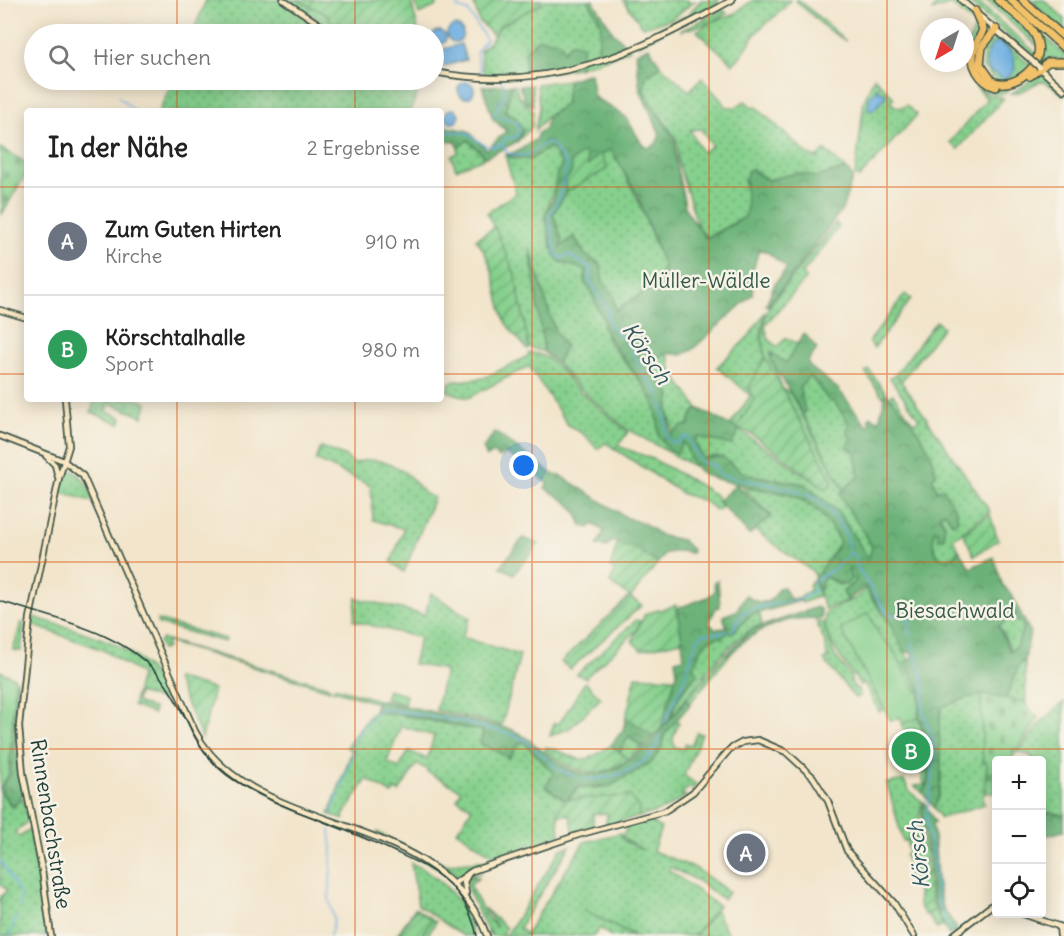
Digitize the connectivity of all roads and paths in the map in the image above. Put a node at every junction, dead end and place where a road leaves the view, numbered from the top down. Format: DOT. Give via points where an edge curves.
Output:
graph roads {
  1 [pos="284,0"];
  2 [pos="732,0"];
  3 [pos="961,0"];
  4 [pos="998,0"];
  5 [pos="1011,0"];
  6 [pos="1023,0"];
  7 [pos="975,11"];
  8 [pos="318,24"];
  9 [pos="995,28"];
  10 [pos="1064,37"];
  11 [pos="980,38"];
  12 [pos="1064,48"];
  13 [pos="1064,62"];
  14 [pos="444,73"];
  15 [pos="1064,90"];
  16 [pos="0,310"];
  17 [pos="24,317"];
  18 [pos="65,402"];
  19 [pos="0,436"];
  20 [pos="42,452"];
  21 [pos="64,461"];
  22 [pos="59,478"];
  23 [pos="469,872"];
  24 [pos="455,883"];
  25 [pos="468,898"];
  26 [pos="992,905"];
  27 [pos="1035,918"];
  28 [pos="1062,927"];
  29 [pos="51,936"];
  30 [pos="487,936"];
  31 [pos="914,936"];
  32 [pos="952,936"];
  33 [pos="1060,936"];
  1 -- 8 [label="main road"];
  2 -- 14 [label="main road" via="608,60 556,74 492,78"];
  3 -- 7 [label="main road"];
  4 -- 9 [label="highway" via="1031,30 1038,44 1035,63 1010,84 992,81 980,64 982,46"];
  5 -- 12 [label="highway"];
  6 -- 10 [label="highway"];
  7 -- 9 [label="main road"];
  7 -- 11 [label="highway" via="983,25"];
  9 -- 11 [label="highway"];
  9 -- 15 [label="main road, bridge"];
  11 -- 13 [label="highway" via="973,54 976,69 983,80 997,88 1019,85 1048,62"];
  16 -- 17 [label="main road"];
  18 -- 21 [label="main road, Rinnenbachstraße" via="69,446"];
  19 -- 20 [label="main road"];
  20 -- 21 [label="main road"];
  20 -- 22 [label="main road" via="55,465"];
  21 -- 22 [label="main road, Rinnenbachstraße"];
  21 -- 24 [label="main road" via="78,470 90,487 195,731 213,759 234,777 432,865"];
  22 -- 29 [label="main road, Rinnenbachstraße" via="28,628 19,726 23,773"];
  23 -- 24 [label="main road"];
  23 -- 25 [label="main road" via="464,882"];
  23 -- 31 [label="main road" via="572,837 651,816 689,795 737,744 757,740 777,746 817,781 830,804 845,848 894,903"];
  24 -- 25 [label="main road"];
  25 -- 30 [label="main road"];
  26 -- 32 [label="main road"];
  27 -- 28 [label="main road"];
  28 -- 33 [label="main road"];
}
